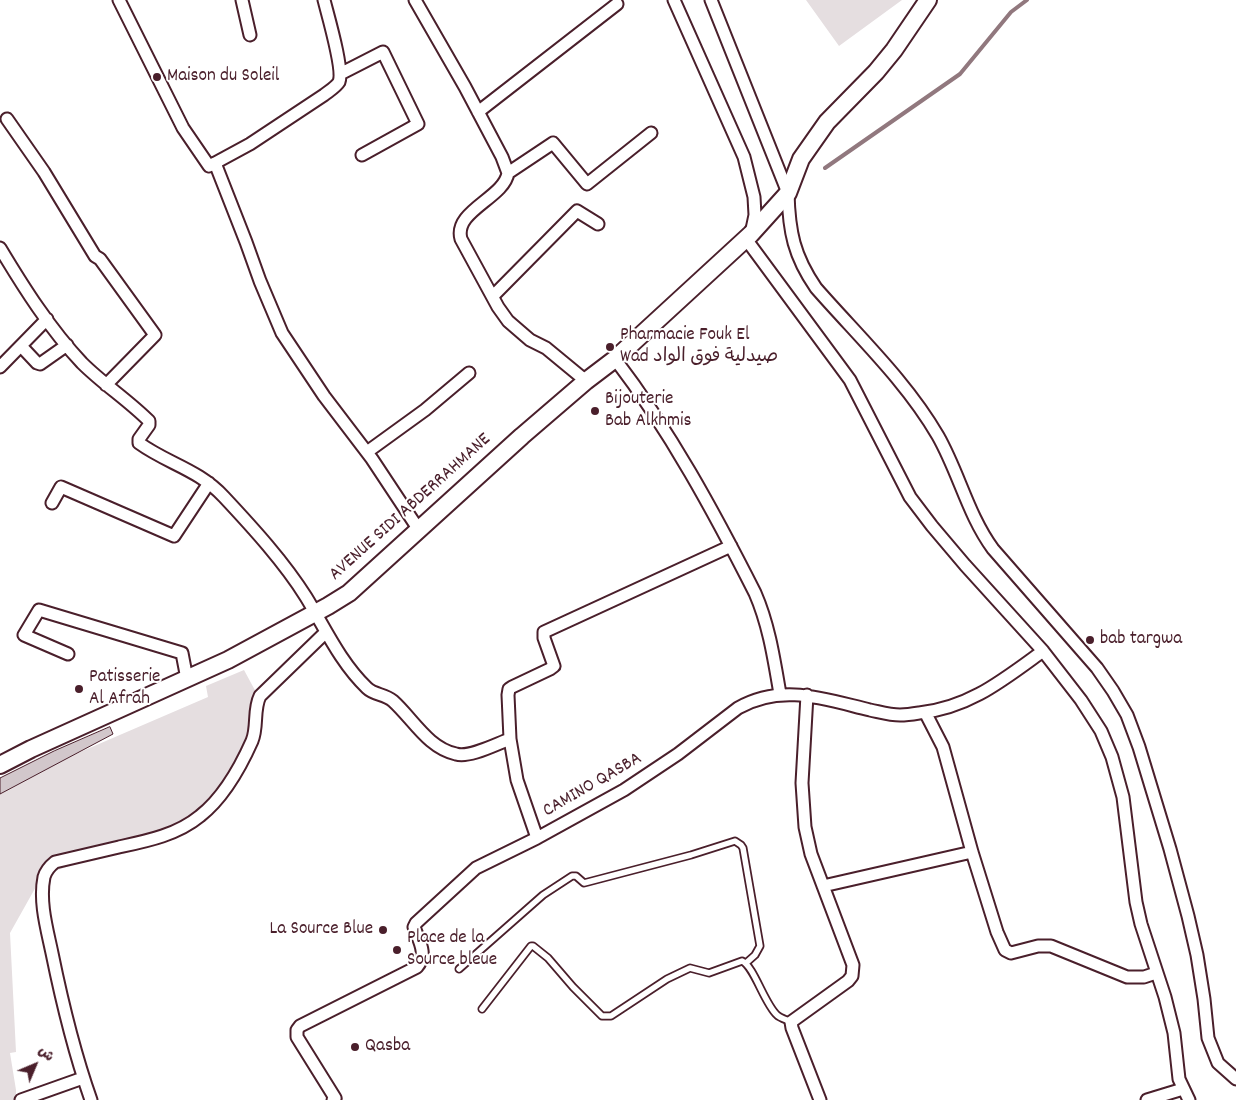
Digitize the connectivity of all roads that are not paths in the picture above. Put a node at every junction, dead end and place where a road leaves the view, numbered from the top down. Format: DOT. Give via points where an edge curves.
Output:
graph roads {
  1 [pos="119,0"];
  2 [pos="242,0"];
  3 [pos="324,0"];
  4 [pos="416,0"];
  5 [pos="674,0"];
  6 [pos="711,0"];
  7 [pos="928,0"];
  8 [pos="617,4"];
  9 [pos="250,36"];
  10 [pos="340,74"];
  11 [pos="478,112"];
  12 [pos="7,120"];
  13 [pos="651,133"];
  14 [pos="362,155"];
  15 [pos="215,163"];
  16 [pos="508,174"];
  17 [pos="788,193"];
  18 [pos="598,224"];
  19 [pos="749,236"];
  20 [pos="0,248"];
  21 [pos="493,296"];
  22 [pos="47,320"];
  23 [pos="67,344"];
  24 [pos="21,346"];
  25 [pos="615,359"];
  26 [pos="0,367"];
  27 [pos="469,373"];
  28 [pos="586,381"];
  29 [pos="106,385"];
  30 [pos="367,452"];
  31 [pos="209,483"];
  32 [pos="52,503"];
  33 [pos="419,530"];
  34 [pos="731,546"];
  35 [pos="315,612"];
  36 [pos="326,632"];
  37 [pos="1043,651"];
  38 [pos="68,654"];
  39 [pos="187,680"];
  40 [pos="780,694"];
  41 [pos="807,695"];
  42 [pos="925,712"];
  43 [pos="510,740"];
  44 [pos="0,765"];
  45 [pos="537,838"];
  46 [pos="972,852"];
  47 [pos="823,886"];
  48 [pos="746,963"];
  49 [pos="459,969"];
  50 [pos="1156,973"];
  51 [pos="482,1009"];
  52 [pos="791,1022"];
  53 [pos="83,1078"];
  54 [pos="1236,1079"];
  55 [pos="1183,1089"];
  56 [pos="335,1099"];
  57 [pos="21,1100"];
  58 [pos="91,1100"];
  59 [pos="820,1100"];
  60 [pos="1147,1100"];
  61 [pos="1189,1100"];
  1 -- 15 [label="street" via="183,128 209,166"];
  2 -- 9 [label="street"];
  3 -- 10 [label="street"];
  4 -- 11 [label="street"];
  5 -- 19 [label="street" via="744,157 754,197 755,215"];
  6 -- 17 [label="street"];
  7 -- 17 [label="street" via="876,72 827,122 801,159"];
  8 -- 11 [label="street"];
  10 -- 14 [label="street" via="383,52 418,124"];
  10 -- 15 [label="street" via="339,82 324,95"];
  11 -- 16 [label="street"];
  12 -- 29 [label="street" via="44,172 94,256 100,258 155,335"];
  13 -- 16 [label="street" via="587,184 553,143"];
  15 -- 30 [label="street" via="282,333"];
  16 -- 21 [label="street" via="459,229 461,239"];
  17 -- 19 [label="street, AVENUE SIDI ABDERRAHMANE"];
  17 -- 54 [label="street" via="789,226 804,270 816,288 917,402 939,438 981,533 1097,668 1126,714 1188,916 1197,954 1208,1038 1218,1063"];
  18 -- 21 [label="street" via="577,211"];
  19 -- 25 [label="street, AVENUE SIDI ABDERRAHMANE"];
  19 -- 37 [label="street" via="850,380 910,497 965,565"];
  20 -- 22 [label="street"];
  21 -- 28 [label="street" via="508,321 523,335 546,348"];
  22 -- 23 [label="street"];
  22 -- 24 [label="street"];
  23 -- 24 [label="street" via="40,364"];
  23 -- 29 [label="street"];
  24 -- 26 [label="street"];
  25 -- 28 [label="street, AVENUE SIDI ABDERRAHMANE"];
  25 -- 34 [label="street" via="639,390 685,463"];
  27 -- 30 [label="street"];
  28 -- 33 [label="street, AVENUE SIDI ABDERRAHMANE"];
  29 -- 31 [label="street" via="149,421 139,443"];
  30 -- 33 [label="street"];
  31 -- 32 [label="street" via="174,536 61,487"];
  31 -- 35 [label="street" via="254,530 296,582"];
  33 -- 35 [label="street, AVENUE SIDI ABDERRAHMANE" via="348,593"];
  34 -- 40 [label="street" via="763,611"];
  34 -- 43 [label="street" via="544,632 554,666 509,689"];
  35 -- 36 [label="street"];
  35 -- 39 [label="street, AVENUE SIDI ABDERRAHMANE"];
  36 -- 43 [label="street" via="367,688 392,700 429,740 440,747 465,755"];
  36 -- 53 [label="street" via="260,696 253,739 210,808 174,832 56,862 48,868 44,878 46,928"];
  37 -- 42 [label="street, CAMINO QASBA" via="982,694"];
  37 -- 50 [label="street" via="1082,700 1112,756 1123,797 1136,902"];
  38 -- 39 [label="street" via="24,635 38,610 182,653"];
  39 -- 44 [label="street, AVENUE SIDI ABDERRAHMANE"];
  40 -- 41 [label="street, CAMINO QASBA"];
  40 -- 45 [label="street, CAMINO QASBA" via="752,700 738,708 650,774"];
  41 -- 42 [label="street, CAMINO QASBA" via="900,715"];
  41 -- 47 [label="street" via="803,807 810,854"];
  42 -- 46 [label="street" via="943,747"];
  43 -- 45 [label="street" via="517,780"];
  45 -- 56 [label="street, CAMINO QASBA" via="476,868 418,920 414,927 423,956 417,967 300,1026 297,1037"];
  46 -- 47 [label="street"];
  46 -- 50 [label="street" via="1006,952 1051,946 1127,977"];
  47 -- 52 [label="street" via="853,965 852,976"];
  48 -- 49 [label="lane" via="760,946 742,848 735,842 584,883 572,876 543,895"];
  48 -- 51 [label="lane" via="742,961 709,974 690,968 666,979 610,1016 602,1016 548,958 531,946"];
  48 -- 52 [label="lane" via="765,1000 778,1016"];
  50 -- 55 [label="street" via="1172,1024"];
  52 -- 59 [label="street"];
  53 -- 57 [label="street"];
  53 -- 58 [label="street"];
  55 -- 60 [label="street"];
  55 -- 61 [label="street"];
}
